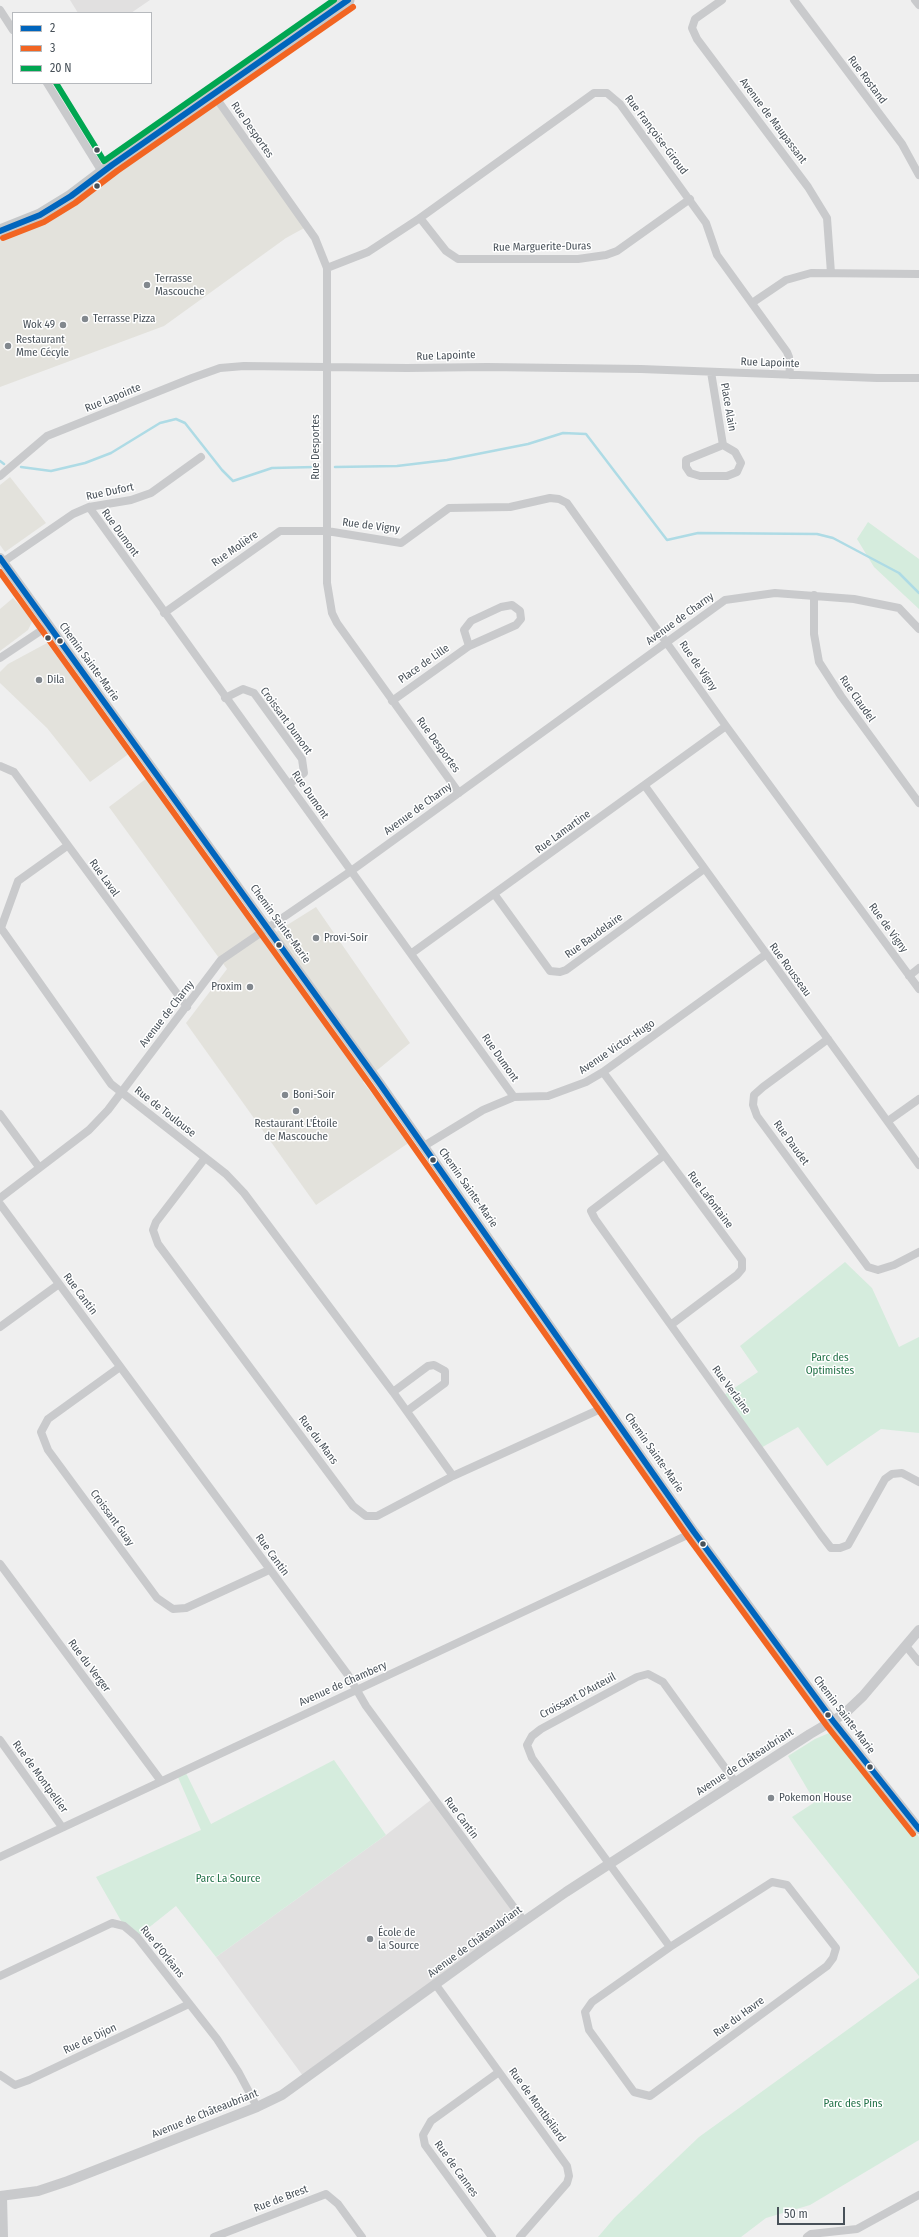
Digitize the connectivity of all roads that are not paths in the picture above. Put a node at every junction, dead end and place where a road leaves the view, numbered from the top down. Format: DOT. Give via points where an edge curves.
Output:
graph roads {
  1 [pos="348,0"];
  2 [pos="722,0"];
  3 [pos="794,0"];
  4 [pos="915,0"];
  5 [pos="919,5"];
  6 [pos="0,10"];
  7 [pos="12,28"];
  8 [pos="48,84"];
  9 [pos="214,95"];
  10 [pos="102,172"];
  11 [pos="919,175"];
  12 [pos="690,199"];
  13 [pos="420,218"];
  14 [pos="0,231"];
  15 [pos="327,268"];
  16 [pos="831,273"];
  17 [pos="919,274"];
  18 [pos="752,303"];
  19 [pos="327,368"];
  20 [pos="711,372"];
  21 [pos="790,375"];
  22 [pos="919,378"];
  23 [pos="723,445"];
  24 [pos="201,457"];
  25 [pos="0,476"];
  26 [pos="88,507"];
  27 [pos="327,531"];
  28 [pos="1,560"];
  29 [pos="814,594"];
  30 [pos="164,613"];
  31 [pos="48,626"];
  32 [pos="919,629"];
  33 [pos="667,641"];
  34 [pos="469,646"];
  35 [pos="0,658"];
  36 [pos="225,698"];
  37 [pos="392,701"];
  38 [pos="726,726"];
  39 [pos="0,766"];
  40 [pos="289,784"];
  41 [pos="644,786"];
  42 [pos="458,793"];
  43 [pos="919,803"];
  44 [pos="67,846"];
  45 [pos="704,869"];
  46 [pos="351,871"];
  47 [pos="495,894"];
  48 [pos="268,927"];
  49 [pos="412,953"];
  50 [pos="765,955"];
  51 [pos="919,968"];
  52 [pos="909,976"];
  53 [pos="919,989"];
  54 [pos="187,1008"];
  55 [pos="828,1039"];
  56 [pos="603,1072"];
  57 [pos="121,1092"];
  58 [pos="514,1097"];
  59 [pos="919,1099"];
  60 [pos="0,1114"];
  61 [pos="888,1122"];
  62 [pos="424,1146"];
  63 [pos="663,1156"];
  64 [pos="205,1158"];
  65 [pos="919,1165"];
  66 [pos="39,1167"];
  67 [pos="0,1198"];
  68 [pos="0,1204"];
  69 [pos="919,1252"];
  70 [pos="59,1284"];
  71 [pos="672,1324"];
  72 [pos="0,1327"];
  73 [pos="120,1367"];
  74 [pos="393,1392"];
  75 [pos="607,1406"];
  76 [pos="406,1411"];
  77 [pos="453,1476"];
  78 [pos="919,1482"];
  79 [pos="694,1532"];
  80 [pos="0,1564"];
  81 [pos="269,1570"];
  82 [pos="919,1630"];
  83 [pos="906,1646"];
  84 [pos="919,1662"];
  85 [pos="358,1691"];
  86 [pos="833,1721"];
  87 [pos="0,1740"];
  88 [pos="161,1780"];
  89 [pos="736,1783"];
  90 [pos="62,1827"];
  91 [pos="919,1829"];
  92 [pos="0,1857"];
  93 [pos="610,1863"];
  94 [pos="524,1921"];
  95 [pos="670,1947"];
  96 [pos="0,1976"];
  97 [pos="436,1985"];
  98 [pos="189,2004"];
  99 [pos="499,2072"];
  100 [pos="0,2075"];
  101 [pos="257,2107"];
  102 [pos="919,2195"];
  103 [pos="2,2196"];
  104 [pos="232,2230"];
  105 [pos="4,2237"];
  106 [pos="214,2237"];
  107 [pos="238,2237"];
  108 [pos="362,2237"];
  109 [pos="492,2237"];
  110 [pos="520,2237"];
  111 [pos="807,2237"];
  1 -- 9 [label="main road"];
  2 -- 16 [label="street, Avenue de Maupassant" via="695,19 692,28 697,40 808,187 827,218"];
  3 -- 11 [label="street, Rue Rostand" via="902,144"];
  4 -- 5 [label="street"];
  6 -- 7 [label="street"];
  8 -- 10 [label="street"];
  9 -- 10 [label="main road"];
  9 -- 15 [label="street, Rue Desportes" via="315,238"];
  10 -- 14 [label="main road" via="71,196 40,215"];
  12 -- 13 [label="street, Rue Marguerite-Duras" via="617,251 578,259 458,259 446,252"];
  12 -- 13 [label="street, Rue Françoise-Giroud" via="620,104 607,93 600,92 594,93"];
  12 -- 18 [label="street, Rue Françoise-Giroud" via="706,223 717,255"];
  13 -- 15 [label="street, Rue Françoise-Giroud" via="368,252"];
  15 -- 19 [label="street, Rue Desportes"];
  16 -- 17 [label="street"];
  16 -- 18 [label="street" via="811,273 786,280"];
  18 -- 21 [label="street, Rue Françoise-Giroud" via="787,352"];
  19 -- 20 [label="street, Rue Lapointe" via="487,366"];
  19 -- 25 [label="street, Rue Lapointe" via="220,368 47,436"];
  19 -- 27 [label="street, Rue Desportes"];
  20 -- 21 [label="street, Rue Lapointe"];
  20 -- 23 [label="street, Place Alain"];
  21 -- 22 [label="street, Rue Lapointe"];
  23 -- 23 [label="street, Place Alain" via="686,460 686,467 690,473 700,476 728,476 737,472 741,463 738,457 735,452"];
  24 -- 26 [label="street, Rue Dufort" via="151,493 131,500"];
  26 -- 28 [label="street, Rue Dufort"];
  26 -- 30 [label="street, Rue Dumont"];
  27 -- 30 [label="street, Rue Molière" via="280,532"];
  27 -- 33 [label="street, Rue de Vigny" via="401,543 449,508 510,507 550,498 559,499 567,503"];
  27 -- 37 [label="street, Rue Desportes" via="327,583 332,612 337,624"];
  28 -- 31 [label="street, Chemin Sainte-Marie"];
  29 -- 32 [label="street, Avenue de Charny" via="899,608"];
  29 -- 33 [label="street, Avenue de Charny" via="775,593 725,600"];
  29 -- 43 [label="street, Rue Claudel" via="814,634 819,662"];
  30 -- 36 [label="street, Rue Dumont"];
  31 -- 35 [label="street"];
  31 -- 48 [label="street, Chemin Sainte-Marie"];
  33 -- 38 [label="street, Rue de Vigny"];
  33 -- 42 [label="street, Avenue de Charny"];
  34 -- 34 [label="street, Place de Lille" via="516,625 521,619 520,611 512,604 471,621 464,630"];
  34 -- 37 [label="street, Place de Lille"];
  36 -- 40 [label="street, Rue Dumont"];
  36 -- 40 [label="street, Croissant Dumont" via="242,688 254,693 302,759 304,773"];
  37 -- 42 [label="street, Rue Desportes"];
  38 -- 41 [label="street, Rue Lamartine"];
  38 -- 52 [label="street, Rue de Vigny"];
  39 -- 44 [label="street, Rue Laval" via="14,772"];
  40 -- 46 [label="street, Rue Dumont"];
  41 -- 45 [label="street, Rue Rousseau"];
  41 -- 47 [label="street, Rue Lamartine"];
  42 -- 46 [label="street, Avenue de Charny"];
  44 -- 54 [label="street, Rue Laval"];
  44 -- 57 [label="street, Rue de Toulouse" via="18,881 1,928 111,1084"];
  45 -- 47 [label="street, Rue Baudelaire" via="560,972 550,971"];
  45 -- 50 [label="street, Rue Rousseau"];
  46 -- 48 [label="street, Avenue de Charny"];
  46 -- 49 [label="street, Rue Dumont"];
  47 -- 49 [label="street, Rue Lamartine"];
  48 -- 54 [label="street, Avenue de Charny" via="221,960"];
  48 -- 62 [label="street, Chemin Sainte-Marie"];
  49 -- 58 [label="street, Rue Dumont"];
  50 -- 55 [label="street, Rue Rousseau"];
  50 -- 56 [label="street, Avenue Victor-Hugo"];
  51 -- 52 [label="street"];
  52 -- 53 [label="street, Rue de Vigny"];
  54 -- 57 [label="street, Avenue de Charny"];
  55 -- 61 [label="street, Rue Rousseau"];
  55 -- 69 [label="street, Rue Daudet" via="754,1095 753,1105 757,1116 868,1267 878,1270"];
  56 -- 58 [label="street, Avenue Victor-Hugo" via="586,1082 548,1096"];
  56 -- 63 [label="street, Rue Lafontaine"];
  57 -- 64 [label="street, Rue de Toulouse"];
  57 -- 66 [label="street, Avenue de Charny" via="89,1130 55,1158"];
  58 -- 62 [label="street, Avenue Victor-Hugo" via="483,1110"];
  59 -- 61 [label="street"];
  60 -- 66 [label="street"];
  61 -- 65 [label="street, Rue Rousseau"];
  62 -- 75 [label="street, Chemin Sainte-Marie"];
  63 -- 71 [label="street, Rue Lafontaine" via="742,1260 742,1269 737,1276"];
  63 -- 71 [label="street, Rue Verlaine" via="591,1211"];
  64 -- 74 [label="street, Rue de Toulouse" via="226,1174 244,1193"];
  64 -- 77 [label="street, Rue du Mans" via="156,1222 153,1230 158,1244 353,1506 366,1516 376,1516"];
  66 -- 67 [label="street, Avenue de Charny"];
  68 -- 70 [label="street, Rue Cantin"];
  70 -- 72 [label="street"];
  70 -- 73 [label="street, Rue Cantin"];
  71 -- 78 [label="street, Rue Verlaine" via="721,1397 831,1548 848,1545 884,1479 892,1474 902,1473"];
  73 -- 81 [label="street, Rue Cantin"];
  73 -- 81 [label="street, Croissant Guay" via="48,1420 41,1432 48,1450 157,1598 173,1609 186,1608"];
  74 -- 76 [label="street, Rue de Toulouse"];
  74 -- 76 [label="street" via="428,1366 434,1365 445,1371 445,1383"];
  75 -- 77 [label="street, Rue du Mans"];
  75 -- 79 [label="street, Chemin Sainte-Marie"];
  76 -- 77 [label="street, Rue de Toulouse"];
  79 -- 85 [label="street, Avenue de Chambery"];
  79 -- 86 [label="street, Chemin Sainte-Marie"];
  80 -- 88 [label="street, Rue du Verger"];
  81 -- 85 [label="street, Rue Cantin"];
  82 -- 83 [label="street, Avenue de Châteaubriant"];
  83 -- 84 [label="street"];
  83 -- 86 [label="street, Avenue de Châteaubriant" via="863,1696"];
  85 -- 88 [label="street, Avenue de Chambery" via="335,1698"];
  85 -- 94 [label="street, Rue Cantin" via="366,1706"];
  86 -- 89 [label="street, Avenue de Châteaubriant"];
  86 -- 91 [label="street, Chemin Sainte-Marie"];
  87 -- 90 [label="street, Rue de Montpellier"];
  88 -- 90 [label="street, Avenue de Chambery"];
  89 -- 93 [label="street, Avenue de Châteaubriant"];
  89 -- 93 [label="street, Croissant D'Auteuil" via="663,1682 648,1674 637,1676 540,1729 527,1745 532,1758"];
  90 -- 92 [label="street, Avenue de Chambery"];
  93 -- 94 [label="street, Avenue de Châteaubriant"];
  93 -- 95 [label="street"];
  94 -- 97 [label="street, Avenue de Châteaubriant"];
  95 -- 95 [label="street, Rue du Havre" via="592,2002 585,2012 589,2030 634,2092 650,2096 827,1966 836,1948 787,1885 772,1882"];
  96 -- 98 [label="street, Rue d'Orléans" via="112,1923 124,1926 137,1937"];
  97 -- 99 [label="street, Rue de Montbéliard"];
  97 -- 101 [label="street, Avenue de Châteaubriant" via="307,2079"];
  98 -- 100 [label="street, Rue de Dijon" via="29,2080 15,2085"];
  98 -- 101 [label="street, Rue d'Orléans" via="228,2056"];
  99 -- 109 [label="street, Rue de Cannes" via="431,2121 423,2135 425,2145"];
  99 -- 110 [label="street, Rue de Montbéliard" via="567,2166 569,2176 567,2183"];
  101 -- 103 [label="street, Avenue de Châteaubriant" via="68,2181 38,2191"];
  102 -- 111 [label="street" via="856,2229 811,2234"];
  103 -- 105 [label="street"];
  104 -- 106 [label="street, Rue de Brest"];
  104 -- 107 [label="street"];
  104 -- 108 [label="street, Rue de Brest" via="326,2194 338,2204"];
}
